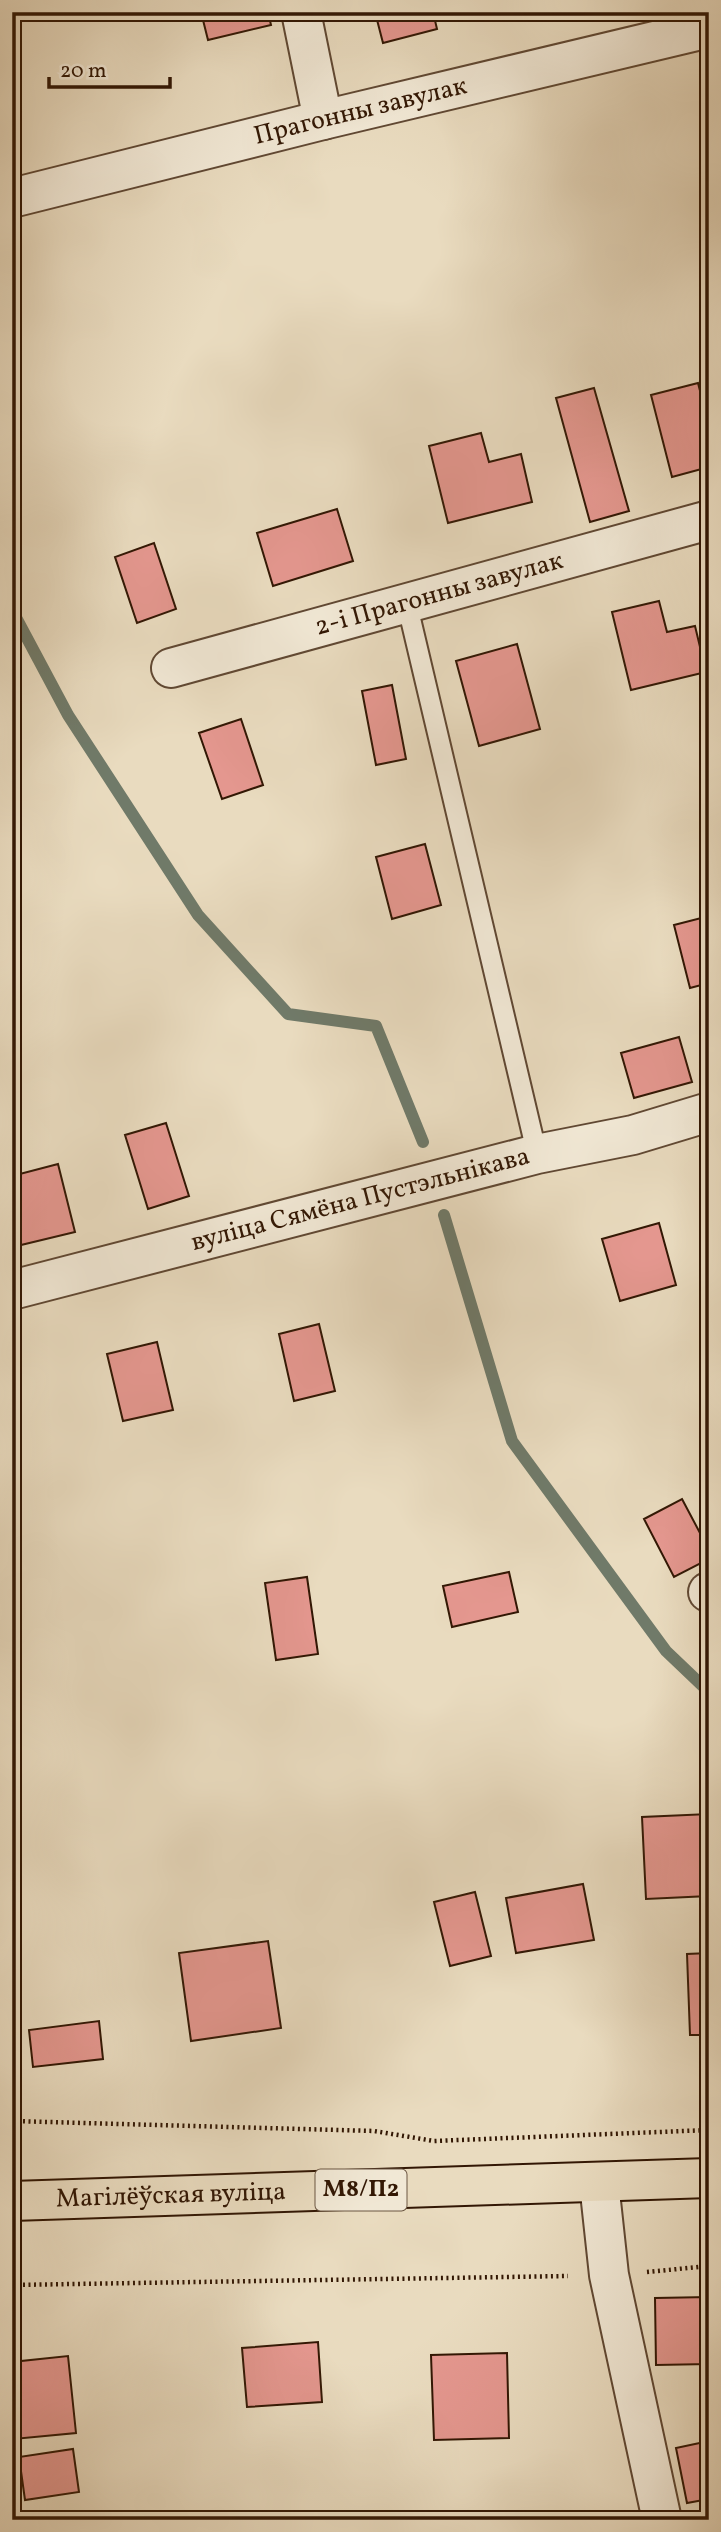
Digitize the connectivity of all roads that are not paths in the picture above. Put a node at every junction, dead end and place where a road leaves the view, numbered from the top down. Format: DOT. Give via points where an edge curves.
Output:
graph roads {
  1 [pos="301,12"];
  2 [pos="709,27"];
  3 [pos="323,120"];
  4 [pos="12,198"];
  5 [pos="709,520"];
  6 [pos="407,604"];
  7 [pos="171,668"];
  8 [pos="709,1112"];
  9 [pos="537,1154"];
  10 [pos="12,1290"];
  11 [pos="709,2178"];
  12 [pos="599,2183"];
  13 [pos="12,2201"];
  14 [pos="662,2520"];
  1 -- 3 [label="street"];
  2 -- 3 [label="street, Прагонны завулак"];
  3 -- 4 [label="street, Прагонны завулак"];
  5 -- 6 [label="street, 2-і Прагонны завулак"];
  6 -- 7 [label="street, 2-і Прагонны завулак"];
  6 -- 9 [label="lane"];
  8 -- 9 [label="street, вуліца Сямёна Пустэльнікава" via="633,1135"];
  9 -- 10 [label="street, вуліца Сямёна Пустэльнікава"];
  11 -- 12 [label="main road, Магілёўская вуліца / М8/П2"];
  12 -- 13 [label="main road, Магілёўская вуліца / М8/П2"];
  12 -- 14 [label="street" via="609,2276"];
}
